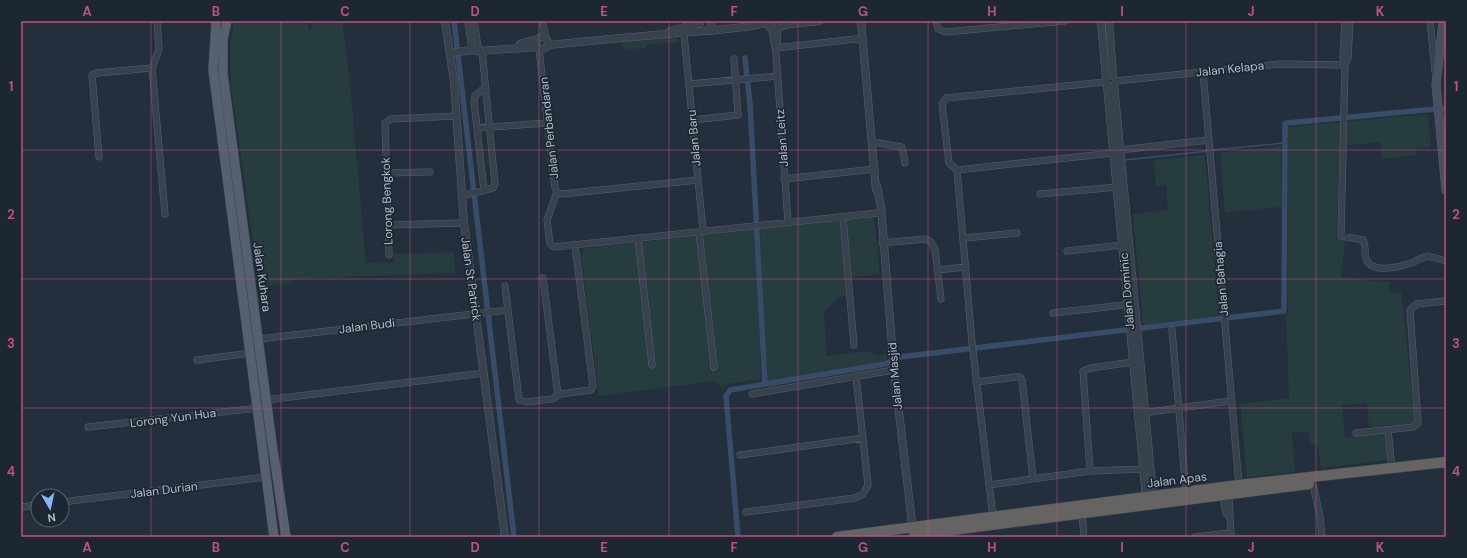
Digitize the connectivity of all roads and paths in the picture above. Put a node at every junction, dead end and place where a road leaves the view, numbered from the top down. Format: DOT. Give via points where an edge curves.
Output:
graph roads {
  1 [pos="157,21"];
  2 [pos="216,21"];
  3 [pos="226,21"];
  4 [pos="445,21"];
  5 [pos="468,21"];
  6 [pos="474,21"];
  7 [pos="710,21"];
  8 [pos="819,21"];
  9 [pos="861,21"];
  10 [pos="864,21"];
  11 [pos="936,21"];
  12 [pos="1065,21"];
  13 [pos="1102,21"];
  14 [pos="1107,21"];
  15 [pos="1344,21"];
  16 [pos="1350,21"];
  17 [pos="1430,21"];
  18 [pos="1443,21"];
  19 [pos="701,22"];
  20 [pos="542,23"];
  21 [pos="773,25"];
  22 [pos="724,29"];
  23 [pos="862,29"];
  24 [pos="692,30"];
  25 [pos="707,31"];
  26 [pos="658,34"];
  27 [pos="684,34"];
  28 [pos="542,43"];
  29 [pos="863,43"];
  30 [pos="476,46"];
  31 [pos="686,46"];
  32 [pos="776,51"];
  33 [pos="456,52"];
  34 [pos="734,59"];
  35 [pos="1345,65"];
  36 [pos="152,68"];
  37 [pos="1203,72"];
  38 [pos="778,76"];
  39 [pos="1437,76"];
  40 [pos="736,80"];
  41 [pos="1110,81"];
  42 [pos="689,84"];
  43 [pos="485,87"];
  44 [pos="456,116"];
  45 [pos="693,120"];
  46 [pos="1439,121"];
  47 [pos="548,122"];
  48 [pos="1446,126"];
  49 [pos="489,127"];
  50 [pos="477,128"];
  51 [pos="873,142"];
  52 [pos="1209,142"];
  53 [pos="1117,151"];
  54 [pos="99,157"];
  55 [pos="905,163"];
  56 [pos="875,169"];
  57 [pos="957,170"];
  58 [pos="430,172"];
  59 [pos="386,173"];
  60 [pos="784,179"];
  61 [pos="698,180"];
  62 [pos="877,186"];
  63 [pos="1117,187"];
  64 [pos="1446,190"];
  65 [pos="484,191"];
  66 [pos="557,192"];
  67 [pos="1040,194"];
  68 [pos="461,196"];
  69 [pos="240,201"];
  70 [pos="878,213"];
  71 [pos="165,214"];
  72 [pos="843,216"];
  73 [pos="788,222"];
  74 [pos="464,223"];
  75 [pos="881,223"];
  76 [pos="388,225"];
  77 [pos="234,230"];
  78 [pos="701,231"];
  79 [pos="1017,233"];
  80 [pos="638,238"];
  81 [pos="964,238"];
  82 [pos="882,243"];
  83 [pos="575,245"];
  84 [pos="1122,245"];
  85 [pos="1067,251"];
  86 [pos="389,255"];
  87 [pos="1446,261"];
  88 [pos="966,267"];
  89 [pos="937,270"];
  90 [pos="543,278"];
  91 [pos="505,286"];
  92 [pos="941,299"];
  93 [pos="1446,301"];
  94 [pos="1132,304"];
  95 [pos="508,310"];
  96 [pos="476,313"];
  97 [pos="1053,313"];
  98 [pos="1172,330"];
  99 [pos="1134,334"];
  100 [pos="259,339"];
  101 [pos="854,345"];
  102 [pos="251,353"];
  103 [pos="197,360"];
  104 [pos="1133,362"];
  105 [pos="652,365"];
  106 [pos="714,367"];
  107 [pos="894,368"];
  108 [pos="484,373"];
  109 [pos="856,376"];
  110 [pos="976,382"];
  111 [pos="752,394"];
  112 [pos="558,395"];
  113 [pos="266,400"];
  114 [pos="1231,401"];
  115 [pos="258,408"];
  116 [pos="1178,408"];
  117 [pos="1142,413"];
  118 [pos="88,428"];
  119 [pos="1388,430"];
  120 [pos="1356,433"];
  121 [pos="863,438"];
  122 [pos="740,455"];
  123 [pos="1444,465"];
  124 [pos="1392,468"];
  125 [pos="1144,470"];
  126 [pos="1090,471"];
  127 [pos="267,477"];
  128 [pos="1033,479"];
  129 [pos="1313,484"];
  130 [pos="989,485"];
  131 [pos="1239,486"];
  132 [pos="1186,492"];
  133 [pos="1226,496"];
  134 [pos="1153,499"];
  135 [pos="70,501"];
  136 [pos="746,512"];
  137 [pos="1082,514"];
  138 [pos="993,517"];
  139 [pos="913,533"];
  140 [pos="1231,535"];
  141 [pos="274,537"];
  142 [pos="286,537"];
  143 [pos="505,537"];
  144 [pos="837,537"];
  145 [pos="894,537"];
  146 [pos="1084,537"];
  147 [pos="1195,537"];
  148 [pos="1322,537"];
  1 -- 36 [label="street" via="159,49"];
  2 -- 77 [label="main road, Jalan Kuhara" via="213,70"];
  3 -- 69 [label="main road, Jalan Kuhara" via="223,74"];
  4 -- 33 [label="street, Jalan St Patrick"];
  5 -- 30 [label="street"];
  6 -- 30 [label="street"];
  7 -- 22 [label="street"];
  7 -- 25 [label="street" via="712,27"];
  8 -- 21 [label="street"];
  9 -- 23 [label="street, Jalan Masjid"];
  10 -- 23 [label="street"];
  11 -- 12 [label="street" via="940,31 946,32"];
  13 -- 14 [label="street"];
  13 -- 41 [label="street, Jalan Dominic"];
  14 -- 41 [label="street, Jalan Dominic"];
  15 -- 35 [label="street"];
  16 -- 35 [label="street" via="1348,58"];
  17 -- 39 [label="street"];
  18 -- 39 [label="main road"];
  19 -- 24 [label="street"];
  19 -- 25 [label="street" via="700,27"];
  20 -- 28 [label="street, Jalan Perbandaran"];
  21 -- 22 [label="street"];
  21 -- 32 [label="street, Jalan Leitz"];
  22 -- 25 [label="street"];
  23 -- 29 [label="street, Jalan Masjid"];
  24 -- 25 [label="street"];
  24 -- 26 [label="street"];
  24 -- 27 [label="street"];
  24 -- 31 [label="street"];
  26 -- 27 [label="street"];
  26 -- 28 [label="street" via="568,43"];
  27 -- 31 [label="street, Jalan Baru"];
  28 -- 30 [label="street"];
  28 -- 47 [label="street, Jalan Perbandaran" via="541,64"];
  29 -- 32 [label="street" via="855,40"];
  29 -- 51 [label="street, Jalan Masjid"];
  30 -- 33 [label="street"];
  30 -- 43 [label="street"];
  31 -- 42 [label="street, Jalan Baru"];
  32 -- 38 [label="street, Jalan Leitz"];
  33 -- 44 [label="street, Jalan St Patrick"];
  34 -- 40 [label="street"];
  35 -- 37 [label="street, Jalan Kelapa" via="1280,64"];
  35 -- 87 [label="street" via="1341,236 1362,240 1367,262 1379,268 1411,263 1428,256"];
  36 -- 54 [label="street" via="97,72 92,75"];
  36 -- 71 [label="street"];
  37 -- 41 [label="street, Jalan Kelapa"];
  37 -- 52 [label="street, Jalan Bahagia"];
  38 -- 40 [label="street"];
  38 -- 60 [label="street, Jalan Leitz"];
  39 -- 46 [label="main road"];
  40 -- 42 [label="street"];
  40 -- 45 [label="street" via="738,115"];
  41 -- 53 [label="street, Jalan Dominic"];
  41 -- 57 [label="street, Jalan Kelapa" via="946,98 942,104 944,137 949,163"];
  42 -- 45 [label="street, Jalan Baru"];
  43 -- 49 [label="street"];
  43 -- 50 [label="street" via="474,98"];
  44 -- 59 [label="street, Lorong Bengkok" via="387,121 384,127"];
  44 -- 68 [label="street, Jalan St Patrick"];
  45 -- 61 [label="street, Jalan Baru"];
  46 -- 48 [label="main road"];
  46 -- 64 [label="main road"];
  47 -- 49 [label="street"];
  47 -- 66 [label="street, Jalan Perbandaran"];
  49 -- 50 [label="street"];
  49 -- 65 [label="street" via="495,184 493,188"];
  50 -- 65 [label="street"];
  51 -- 55 [label="street" via="902,146"];
  51 -- 56 [label="street, Jalan Masjid"];
  52 -- 53 [label="street"];
  52 -- 114 [label="street, Jalan Bahagia"];
  53 -- 57 [label="street"];
  53 -- 63 [label="street, Jalan Dominic"];
  53 -- 94 [label="street, Jalan Dominic"];
  56 -- 60 [label="street"];
  56 -- 62 [label="street, Jalan Masjid"];
  57 -- 81 [label="street"];
  58 -- 59 [label="street"];
  59 -- 76 [label="street, Lorong Bengkok"];
  60 -- 73 [label="street, Jalan Leitz"];
  61 -- 66 [label="street" via="569,193"];
  61 -- 78 [label="street, Jalan Baru"];
  62 -- 70 [label="street, Jalan Masjid"];
  62 -- 75 [label="street, Jalan Masjid"];
  63 -- 67 [label="street"];
  63 -- 84 [label="street, Jalan Dominic"];
  65 -- 68 [label="street"];
  66 -- 83 [label="street" via="547,220 550,244 554,247"];
  68 -- 74 [label="street, Jalan St Patrick"];
  69 -- 77 [label="main road" via="238,224"];
  69 -- 100 [label="main road, Jalan Kuhara"];
  70 -- 72 [label="street"];
  70 -- 75 [label="street, Jalan Masjid"];
  72 -- 73 [label="street"];
  72 -- 101 [label="street"];
  73 -- 78 [label="street"];
  74 -- 76 [label="street"];
  74 -- 96 [label="street, Jalan St Patrick"];
  75 -- 82 [label="street, Jalan Masjid"];
  76 -- 86 [label="street, Lorong Bengkok"];
  77 -- 102 [label="main road, Jalan Kuhara"];
  78 -- 80 [label="street"];
  78 -- 106 [label="street, Jalan Baru"];
  79 -- 81 [label="street"];
  80 -- 83 [label="street"];
  80 -- 105 [label="street"];
  81 -- 88 [label="street"];
  82 -- 89 [label="street" via="925,239 930,241 934,249"];
  82 -- 107 [label="street, Jalan Masjid"];
  83 -- 112 [label="street" via="592,388 589,391"];
  84 -- 85 [label="street"];
  84 -- 94 [label="street, Jalan Dominic"];
  88 -- 89 [label="street"];
  88 -- 110 [label="street"];
  89 -- 92 [label="street"];
  90 -- 112 [label="street"];
  91 -- 95 [label="street"];
  93 -- 119 [label="street" via="1417,304 1410,308 1418,423 1413,427"];
  94 -- 97 [label="street"];
  94 -- 99 [label="street, Jalan Dominic"];
  95 -- 96 [label="street, Jalan Budi"];
  95 -- 112 [label="street" via="519,400 526,402 552,399"];
  96 -- 100 [label="street, Jalan Budi"];
  96 -- 108 [label="street, Jalan St Patrick"];
  98 -- 116 [label="street"];
  99 -- 104 [label="street, Jalan Dominic"];
  99 -- 117 [label="street, Jalan Dominic"];
  100 -- 113 [label="main road, Jalan Kuhara"];
  102 -- 103 [label="street"];
  102 -- 115 [label="main road, Jalan Kuhara"];
  104 -- 117 [label="street, Jalan Dominic"];
  104 -- 126 [label="street" via="1083,371"];
  107 -- 109 [label="street"];
  107 -- 139 [label="street, Jalan Masjid"];
  108 -- 113 [label="street"];
  108 -- 143 [label="street, Jalan St Patrick"];
  109 -- 111 [label="street"];
  109 -- 121 [label="street"];
  110 -- 128 [label="street" via="1016,377 1022,380"];
  110 -- 130 [label="street"];
  113 -- 142 [label="main road, Jalan Kuhara"];
  114 -- 116 [label="street"];
  114 -- 131 [label="street, Jalan Bahagia"];
  115 -- 118 [label="street, Lorong Yun Hua"];
  115 -- 127 [label="main road, Jalan Kuhara"];
  116 -- 117 [label="street"];
  116 -- 132 [label="street"];
  117 -- 125 [label="street, Jalan Dominic"];
  117 -- 134 [label="street, Jalan Dominic"];
  119 -- 120 [label="street"];
  119 -- 124 [label="street"];
  121 -- 122 [label="street"];
  121 -- 136 [label="street" via="868,485 863,494 855,498"];
  123 -- 124 [label="highway, Jalan Apas"];
  123 -- 129 [label="highway, Jalan Apas"];
  124 -- 131 [label="highway, Jalan Apas"];
  125 -- 126 [label="street"];
  125 -- 134 [label="street, Jalan Dominic"];
  126 -- 128 [label="street"];
  127 -- 135 [label="street, Jalan Durian"];
  127 -- 141 [label="main road, Jalan Kuhara"];
  128 -- 130 [label="street"];
  129 -- 133 [label="highway, Jalan Apas"];
  129 -- 148 [label="street"];
  130 -- 138 [label="street"];
  131 -- 132 [label="highway, Jalan Apas"];
  132 -- 134 [label="highway, Jalan Apas"];
  133 -- 134 [label="highway, Jalan Apas"];
  133 -- 140 [label="street" via="1231,512"];
  134 -- 137 [label="highway, Jalan Apas"];
  134 -- 138 [label="highway, Jalan Apas"];
  137 -- 139 [label="highway, Jalan Apas"];
  137 -- 146 [label="street"];
  138 -- 139 [label="highway, Jalan Apas"];
  139 -- 144 [label="highway"];
  139 -- 145 [label="highway"];
  140 -- 147 [label="street"];
}
